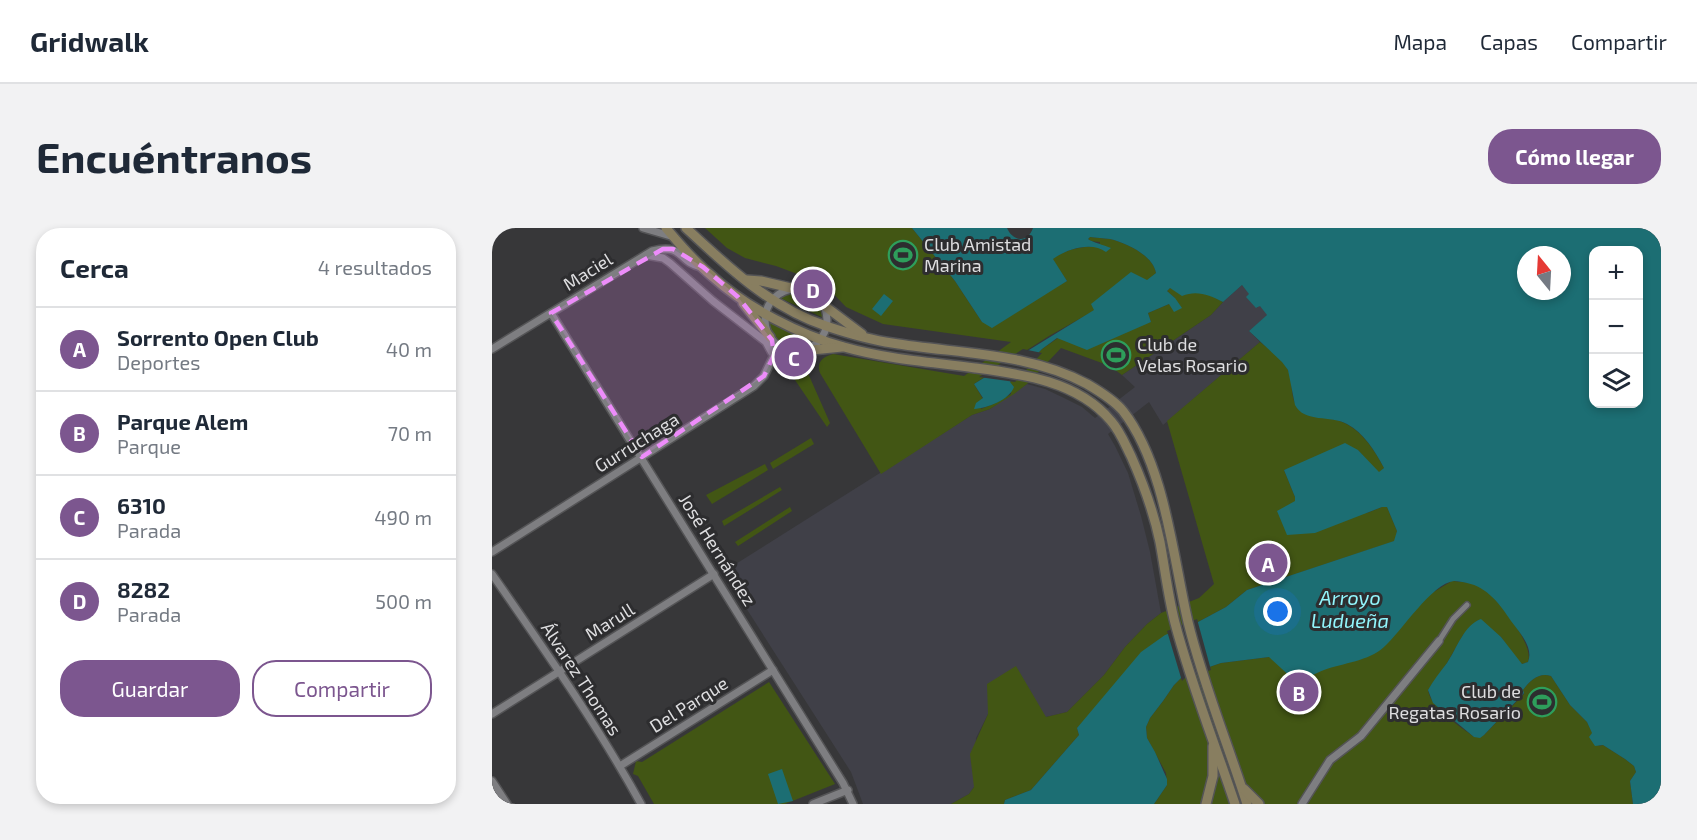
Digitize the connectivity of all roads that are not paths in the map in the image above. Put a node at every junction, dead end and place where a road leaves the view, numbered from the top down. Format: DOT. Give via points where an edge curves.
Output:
graph roads {
  1 [pos="643,228"];
  2 [pos="666,228"];
  3 [pos="686,228"];
  4 [pos="674,237"];
  5 [pos="645,255"];
  6 [pos="703,267"];
  7 [pos="745,280"];
  8 [pos="795,289"];
  9 [pos="738,297"];
  10 [pos="772,300"];
  11 [pos="822,304"];
  12 [pos="551,313"];
  13 [pos="766,314"];
  14 [pos="826,326"];
  15 [pos="866,337"];
  16 [pos="821,339"];
  17 [pos="772,342"];
  18 [pos="493,346"];
  19 [pos="844,347"];
  20 [pos="802,351"];
  21 [pos="642,457"];
  22 [pos="492,552"];
  23 [pos="492,574"];
  24 [pos="714,574"];
  25 [pos="1467,605"];
  26 [pos="1439,641"];
  27 [pos="773,670"];
  28 [pos="560,671"];
  29 [pos="492,714"];
  30 [pos="1213,737"];
  31 [pos="620,766"];
  32 [pos="492,781"];
  33 [pos="1242,787"];
  34 [pos="848,790"];
  35 [pos="507,804"];
  36 [pos="641,804"];
  37 [pos="813,804"];
  38 [pos="853,804"];
  39 [pos="1206,804"];
  40 [pos="1235,804"];
  41 [pos="1247,804"];
  42 [pos="1259,804"];
  43 [pos="1302,804"];
  1 -- 4 [label="street"];
  2 -- 4 [label="main road"];
  3 -- 7 [label="main road"];
  4 -- 6 [label="main road"];
  5 -- 6 [label="street, Maciel" via="673,249 692,265"];
  5 -- 12 [label="street, Maciel"];
  5 -- 17 [label="street" via="663,258 713,301"];
  6 -- 9 [label="main road"];
  7 -- 8 [label="main road"];
  7 -- 10 [label="main road"];
  8 -- 10 [label="street"];
  8 -- 11 [label="street" via="814,295"];
  9 -- 13 [label="main road"];
  9 -- 17 [label="main road"];
  10 -- 13 [label="street"];
  10 -- 14 [label="main road"];
  11 -- 14 [label="street"];
  11 -- 15 [label="main road"];
  12 -- 18 [label="street, Maciel"];
  12 -- 21 [label="street, José Hernández"];
  13 -- 16 [label="main road"];
  13 -- 17 [label="street, Gurruchaga" via="765,326"];
  14 -- 15 [label="main road"];
  14 -- 16 [label="street"];
  15 -- 33 [label="main road" via="1038,364 1094,388 1122,411 1150,462 1171,536 1189,624"];
  16 -- 19 [label="main road"];
  16 -- 20 [label="street"];
  17 -- 20 [label="street"];
  17 -- 21 [label="street, Gurruchaga" via="774,355 754,386"];
  19 -- 20 [label="main road"];
  19 -- 30 [label="main road" via="1045,380 1083,397 1111,420 1137,469 1159,540 1181,647"];
  21 -- 22 [label="street, Gurruchaga"];
  21 -- 24 [label="street, José Hernández"];
  23 -- 28 [label="street, Álvarez Thomas"];
  24 -- 27 [label="street, José Hernández"];
  24 -- 28 [label="street, Marull"];
  25 -- 26 [label="street"];
  26 -- 43 [label="street" via="1361,736 1330,760"];
  27 -- 31 [label="street, Del Parque"];
  27 -- 34 [label="street, José Hernández"];
  28 -- 29 [label="street, Marull"];
  28 -- 31 [label="street, Álvarez Thomas"];
  30 -- 39 [label="main road" via="1213,776"];
  30 -- 40 [label="main road"];
  31 -- 36 [label="street, Álvarez Thomas"];
  32 -- 35 [label="street"];
  33 -- 41 [label="main road"];
  33 -- 42 [label="main road"];
  34 -- 37 [label="street"];
  34 -- 38 [label="street, José Hernández"];
}
